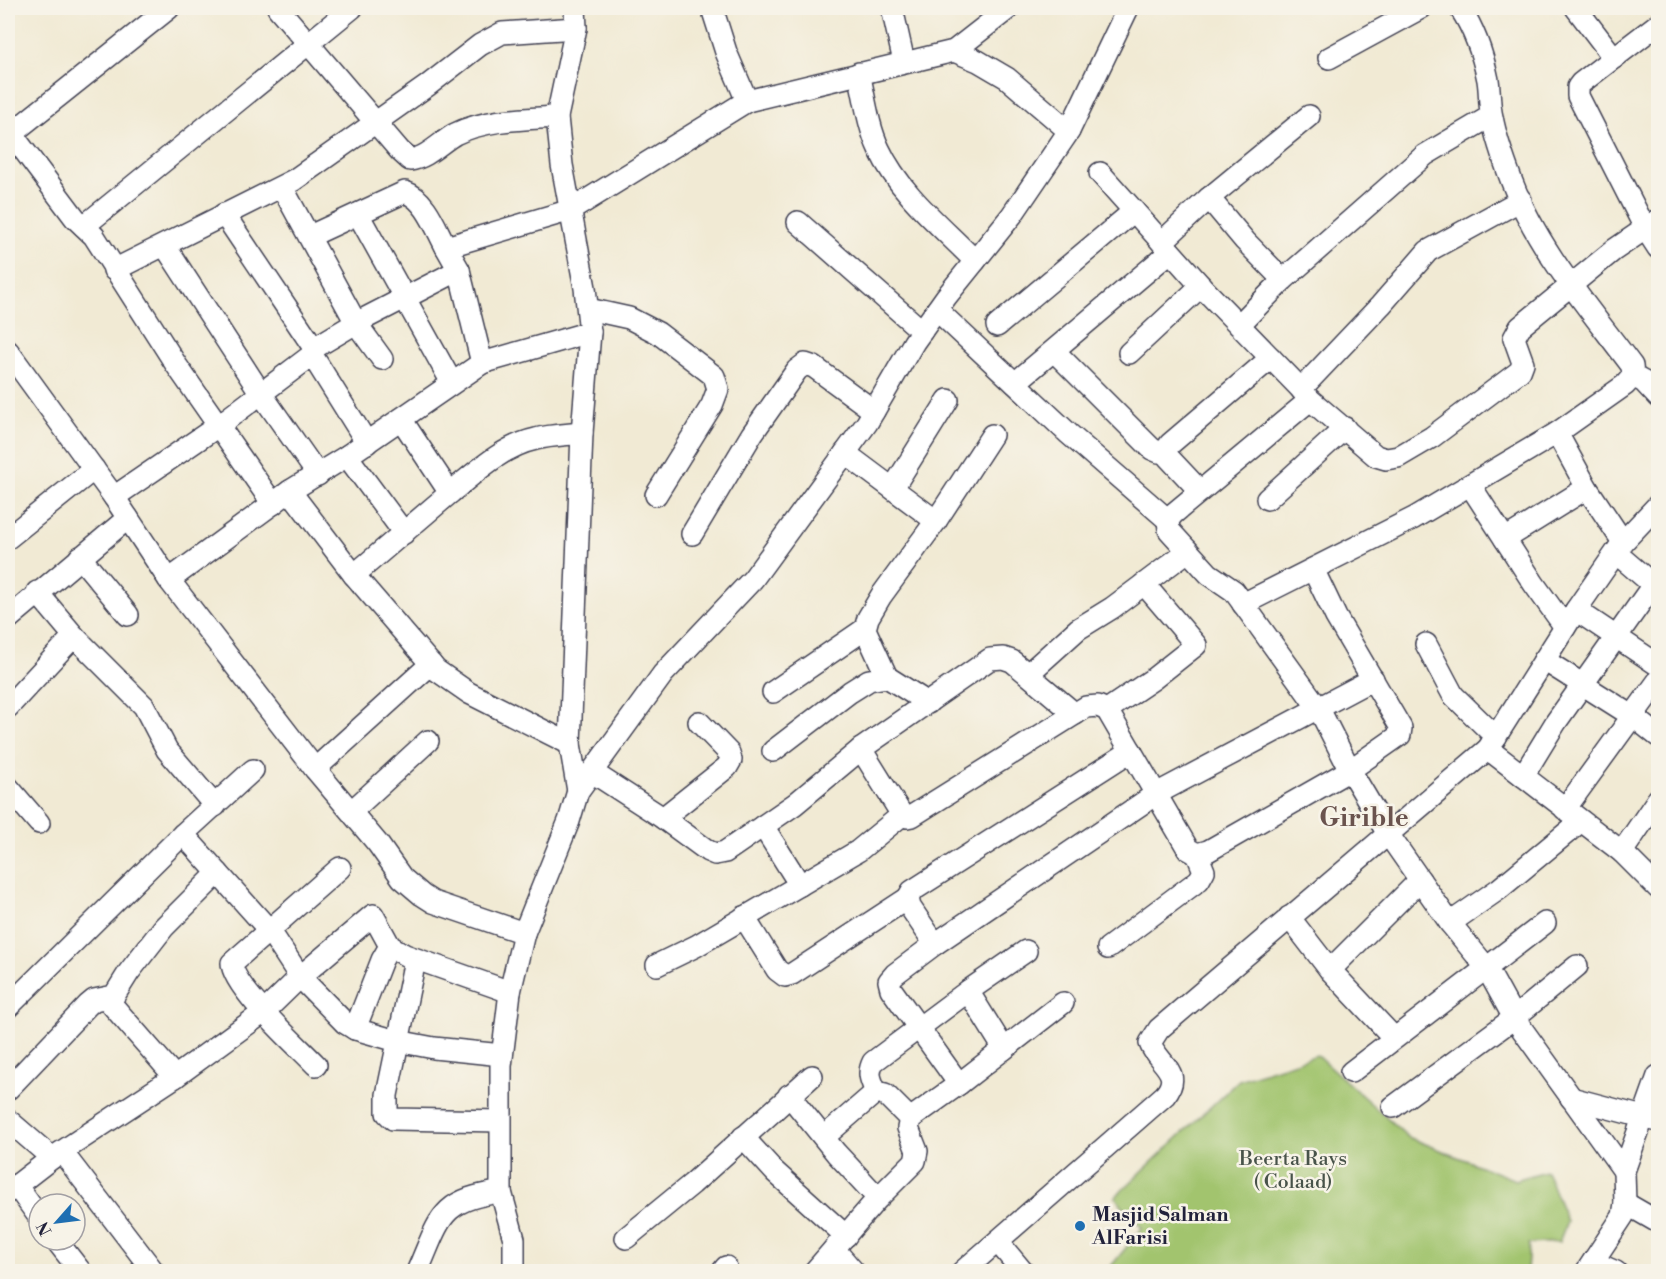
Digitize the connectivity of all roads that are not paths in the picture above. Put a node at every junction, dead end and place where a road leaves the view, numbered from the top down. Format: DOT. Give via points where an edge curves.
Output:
graph roads {
  1 [pos="169,8"];
  2 [pos="279,8"];
  3 [pos="352,8"];
  4 [pos="712,8"];
  5 [pos="892,8"];
  6 [pos="1008,8"];
  7 [pos="1128,8"];
  8 [pos="1421,8"];
  9 [pos="1460,8"];
  10 [pos="1576,8"];
  11 [pos="1654,8"];
  12 [pos="1659,14"];
  13 [pos="575,18"];
  14 [pos="1659,24"];
  15 [pos="309,43"];
  16 [pos="954,51"];
  17 [pos="1329,58"];
  18 [pos="1614,58"];
  19 [pos="904,62"];
  20 [pos="859,73"];
  21 [pos="747,101"];
  22 [pos="1309,116"];
  23 [pos="1491,116"];
  24 [pos="557,117"];
  25 [pos="376,121"];
  26 [pos="1069,131"];
  27 [pos="9,132"];
  28 [pos="1100,173"];
  29 [pos="282,187"];
  30 [pos="1209,198"];
  31 [pos="1521,200"];
  32 [pos="571,210"];
  33 [pos="1134,211"];
  34 [pos="224,214"];
  35 [pos="358,214"];
  36 [pos="798,222"];
  37 [pos="1652,224"];
  38 [pos="84,226"];
  39 [pos="309,236"];
  40 [pos="165,246"];
  41 [pos="446,247"];
  42 [pos="1166,247"];
  43 [pos="1659,248"];
  44 [pos="975,261"];
  45 [pos="114,270"];
  46 [pos="459,270"];
  47 [pos="1284,280"];
  48 [pos="1572,285"];
  49 [pos="1201,286"];
  50 [pos="406,298"];
  51 [pos="588,309"];
  52 [pos="937,310"];
  53 [pos="356,323"];
  54 [pos="1239,325"];
  55 [pos="998,326"];
  56 [pos="922,331"];
  57 [pos="590,332"];
  58 [pos="8,351"];
  59 [pos="313,351"];
  60 [pos="1054,351"];
  61 [pos="1129,353"];
  62 [pos="1271,358"];
  63 [pos="382,359"];
  64 [pos="482,363"];
  65 [pos="1633,376"];
  66 [pos="452,383"];
  67 [pos="1015,383"];
  68 [pos="260,393"];
  69 [pos="1304,393"];
  70 [pos="1659,397"];
  71 [pos="948,400"];
  72 [pos="874,411"];
  73 [pos="401,419"];
  74 [pos="218,426"];
  75 [pos="1345,428"];
  76 [pos="582,433"];
  77 [pos="1557,433"];
  78 [pos="992,435"];
  79 [pos="367,443"];
  80 [pos="1166,450"];
  81 [pos="845,453"];
  82 [pos="347,456"];
  83 [pos="94,470"];
  84 [pos="318,475"];
  85 [pos="1470,485"];
  86 [pos="893,488"];
  87 [pos="1587,488"];
  88 [pos="290,491"];
  89 [pos="1200,491"];
  90 [pos="450,493"];
  91 [pos="656,495"];
  92 [pos="114,497"];
  93 [pos="1267,499"];
  94 [pos="273,504"];
  95 [pos="1659,505"];
  96 [pos="128,518"];
  97 [pos="1168,520"];
  98 [pos="936,521"];
  99 [pos="10,532"];
  100 [pos="404,533"];
  101 [pos="692,534"];
  102 [pos="1505,539"];
  103 [pos="1620,547"];
  104 [pos="1188,551"];
  105 [pos="80,557"];
  106 [pos="1312,568"];
  107 [pos="354,575"];
  108 [pos="170,580"];
  109 [pos="1144,584"];
  110 [pos="1656,587"];
  111 [pos="37,592"];
  112 [pos="1243,604"];
  113 [pos="128,615"];
  114 [pos="1570,618"];
  115 [pos="8,619"];
  116 [pos="866,629"];
  117 [pos="74,636"];
  118 [pos="1616,637"];
  119 [pos="1426,644"];
  120 [pos="1544,660"];
  121 [pos="431,664"];
  122 [pos="1659,665"];
  123 [pos="1028,674"];
  124 [pos="887,677"];
  125 [pos="1373,680"];
  126 [pos="1659,681"];
  127 [pos="1583,685"];
  128 [pos="773,692"];
  129 [pos="928,703"];
  130 [pos="8,707"];
  131 [pos="1319,709"];
  132 [pos="1107,710"];
  133 [pos="1075,714"];
  134 [pos="1634,717"];
  135 [pos="699,722"];
  136 [pos="1659,736"];
  137 [pos="428,741"];
  138 [pos="1492,743"];
  139 [pos="570,744"];
  140 [pos="861,749"];
  141 [pos="773,751"];
  142 [pos="1131,751"];
  143 [pos="315,769"];
  144 [pos="253,770"];
  145 [pos="1350,770"];
  146 [pos="592,772"];
  147 [pos="1523,776"];
  148 [pos="8,787"];
  149 [pos="578,791"];
  150 [pos="1156,794"];
  151 [pos="1659,799"];
  152 [pos="215,806"];
  153 [pos="352,811"];
  154 [pos="1573,814"];
  155 [pos="902,815"];
  156 [pos="663,818"];
  157 [pos="39,823"];
  158 [pos="763,826"];
  159 [pos="183,834"];
  160 [pos="1388,834"];
  161 [pos="1622,852"];
  162 [pos="1197,854"];
  163 [pos="340,868"];
  164 [pos="218,873"];
  165 [pos="1420,880"];
  166 [pos="800,885"];
  167 [pos="1659,888"];
  168 [pos="908,898"];
  169 [pos="744,917"];
  170 [pos="1289,917"];
  171 [pos="1450,923"];
  172 [pos="1545,923"];
  173 [pos="270,932"];
  174 [pos="524,933"];
  175 [pos="935,944"];
  176 [pos="390,946"];
  177 [pos="1108,948"];
  178 [pos="1026,951"];
  179 [pos="415,960"];
  180 [pos="657,965"];
  181 [pos="1577,966"];
  182 [pos="1486,967"];
  183 [pos="1330,970"];
  184 [pos="300,978"];
  185 [pos="968,991"];
  186 [pos="510,992"];
  187 [pos="106,998"];
  188 [pos="1063,1003"];
  189 [pos="8,1007"];
  190 [pos="264,1012"];
  191 [pos="1514,1018"];
  192 [pos="918,1027"];
  193 [pos="355,1029"];
  194 [pos="1394,1038"];
  195 [pos="397,1041"];
  196 [pos="1004,1049"];
  197 [pos="502,1055"];
  198 [pos="316,1065"];
  199 [pos="1351,1072"];
  200 [pos="812,1076"];
  201 [pos="1659,1076"];
  202 [pos="174,1077"];
  203 [pos="959,1084"];
  204 [pos="8,1089"];
  205 [pos="876,1092"];
  206 [pos="789,1095"];
  207 [pos="1571,1098"];
  208 [pos="1392,1107"];
  209 [pos="910,1119"];
  210 [pos="1651,1119"];
  211 [pos="8,1120"];
  212 [pos="500,1121"];
  213 [pos="743,1137"];
  214 [pos="824,1137"];
  215 [pos="57,1155"];
  216 [pos="1624,1171"];
  217 [pos="12,1189"];
  218 [pos="501,1192"];
  219 [pos="879,1198"];
  220 [pos="1625,1203"];
  221 [pos="27,1205"];
  222 [pos="1659,1222"];
  223 [pos="626,1238"];
  224 [pos="998,1242"];
  225 [pos="840,1243"];
  226 [pos="65,1252"];
  227 [pos="1590,1267"];
  228 [pos="81,1272"];
  229 [pos="154,1272"];
  230 [pos="417,1272"];
  231 [pos="514,1272"];
  232 [pos="814,1272"];
  233 [pos="854,1272"];
  234 [pos="962,1272"];
  235 [pos="1023,1272"];
  236 [pos="1616,1272"];
  1 -- 27 [label="street"];
  2 -- 15 [label="street"];
  3 -- 15 [label="street"];
  4 -- 21 [label="street"];
  5 -- 19 [label="street"];
  6 -- 16 [label="street"];
  7 -- 26 [label="street"];
  8 -- 17 [label="street"];
  9 -- 23 [label="street" via="1478,44 1488,80"];
  10 -- 18 [label="street"];
  11 -- 12 [label="street"];
  13 -- 24 [label="street"];
  13 -- 25 [label="street" via="502,33"];
  14 -- 18 [label="street"];
  15 -- 25 [label="street"];
  15 -- 38 [label="street"];
  16 -- 19 [label="street"];
  16 -- 26 [label="street" via="1007,78"];
  18 -- 37 [label="street" via="1581,83 1578,96"];
  19 -- 20 [label="street"];
  20 -- 21 [label="street"];
  20 -- 44 [label="street" via="879,149 900,185"];
  21 -- 32 [label="street"];
  22 -- 30 [label="street"];
  23 -- 31 [label="street"];
  23 -- 47 [label="street" via="1425,155"];
  24 -- 25 [label="street" via="488,123 456,134 410,160"];
  24 -- 32 [label="street"];
  25 -- 29 [label="street"];
  26 -- 44 [label="street" via="1012,215"];
  27 -- 38 [label="street"];
  28 -- 33 [label="street"];
  29 -- 34 [label="street"];
  29 -- 39 [label="street"];
  30 -- 42 [label="street"];
  30 -- 47 [label="street"];
  31 -- 48 [label="street"];
  31 -- 69 [label="street" via="1428,251"];
  32 -- 41 [label="street"];
  32 -- 51 [label="street"];
  33 -- 42 [label="street"];
  33 -- 55 [label="street"];
  34 -- 40 [label="street"];
  34 -- 59 [label="street"];
  35 -- 39 [label="street"];
  35 -- 41 [label="street" via="405,192 412,194"];
  35 -- 50 [label="street"];
  36 -- 56 [label="street"];
  37 -- 43 [label="street"];
  37 -- 48 [label="street"];
  38 -- 45 [label="street"];
  39 -- 53 [label="street"];
  40 -- 45 [label="street"];
  40 -- 68 [label="street"];
  41 -- 46 [label="street"];
  42 -- 49 [label="street"];
  42 -- 60 [label="street"];
  44 -- 52 [label="street"];
  45 -- 74 [label="street"];
  46 -- 50 [label="street"];
  46 -- 64 [label="street"];
  47 -- 54 [label="street"];
  48 -- 65 [label="street" via="1632,366"];
  48 -- 75 [label="street" via="1520,327 1514,338 1523,363 1520,371 1432,437 1398,457 1386,459 1376,456"];
  49 -- 54 [label="street"];
  49 -- 61 [label="street"];
  50 -- 53 [label="street"];
  50 -- 66 [label="street"];
  51 -- 57 [label="street"];
  51 -- 91 [label="street" via="629,318 658,333 714,376 718,389 712,405"];
  52 -- 56 [label="street"];
  52 -- 67 [label="street"];
  53 -- 59 [label="street"];
  53 -- 63 [label="street"];
  54 -- 62 [label="street"];
  56 -- 72 [label="street"];
  57 -- 64 [label="street"];
  57 -- 76 [label="street"];
  58 -- 83 [label="street"];
  59 -- 68 [label="street"];
  59 -- 79 [label="street"];
  60 -- 67 [label="street"];
  60 -- 80 [label="street" via="1152,449"];
  62 -- 69 [label="street"];
  62 -- 80 [label="street"];
  64 -- 66 [label="street"];
  65 -- 70 [label="street"];
  65 -- 77 [label="street"];
  66 -- 73 [label="street"];
  67 -- 97 [label="street"];
  68 -- 74 [label="street"];
  68 -- 84 [label="street"];
  69 -- 75 [label="street"];
  69 -- 89 [label="street" via="1304,405"];
  71 -- 86 [label="street"];
  72 -- 81 [label="street"];
  72 -- 101 [label="street" via="805,364 752,434"];
  73 -- 79 [label="street"];
  73 -- 90 [label="street"];
  74 -- 92 [label="street"];
  74 -- 94 [label="street"];
  75 -- 93 [label="street"];
  76 -- 90 [label="street" via="535,439 514,447"];
  76 -- 139 [label="street"];
  77 -- 85 [label="street"];
  77 -- 87 [label="street"];
  78 -- 98 [label="street"];
  79 -- 82 [label="street"];
  80 -- 89 [label="street"];
  81 -- 86 [label="street"];
  81 -- 146 [label="street" via="753,579 663,674"];
  82 -- 84 [label="street"];
  82 -- 100 [label="street"];
  83 -- 92 [label="street"];
  83 -- 99 [label="street"];
  84 -- 88 [label="street"];
  85 -- 102 [label="street"];
  85 -- 106 [label="street" via="1414,518"];
  86 -- 98 [label="street"];
  87 -- 102 [label="street"];
  87 -- 103 [label="street"];
  88 -- 94 [label="street"];
  88 -- 107 [label="street"];
  89 -- 97 [label="street"];
  90 -- 100 [label="street"];
  92 -- 96 [label="street"];
  94 -- 108 [label="street"];
  95 -- 103 [label="street"];
  96 -- 105 [label="street"];
  96 -- 108 [label="street"];
  97 -- 104 [label="street" via="1169,530"];
  98 -- 116 [label="street" via="881,596"];
  100 -- 107 [label="street"];
  102 -- 114 [label="street"];
  103 -- 110 [label="street"];
  103 -- 114 [label="street"];
  104 -- 109 [label="street"];
  104 -- 112 [label="street" via="1209,574 1234,591"];
  105 -- 111 [label="street"];
  105 -- 113 [label="street"];
  106 -- 112 [label="street"];
  106 -- 125 [label="street"];
  107 -- 121 [label="street"];
  108 -- 143 [label="street"];
  109 -- 123 [label="street" via="1078,629"];
  109 -- 132 [label="street" via="1196,645"];
  110 -- 118 [label="street"];
  111 -- 115 [label="street"];
  111 -- 117 [label="street"];
  112 -- 131 [label="street"];
  114 -- 118 [label="street"];
  114 -- 120 [label="street"];
  116 -- 124 [label="street"];
  116 -- 128 [label="street"];
  117 -- 130 [label="street"];
  117 -- 152 [label="street" via="144,706 167,750"];
  118 -- 122 [label="street"];
  118 -- 127 [label="street"];
  119 -- 138 [label="street" via="1453,695"];
  120 -- 127 [label="street"];
  120 -- 138 [label="street"];
  121 -- 139 [label="street" via="469,693"];
  121 -- 143 [label="street"];
  123 -- 129 [label="street" via="1012,661 990,659"];
  123 -- 133 [label="street"];
  124 -- 129 [label="street"];
  124 -- 141 [label="street" via="869,680 850,692"];
  125 -- 131 [label="street"];
  125 -- 145 [label="street" via="1401,728 1400,735"];
  126 -- 134 [label="street"];
  127 -- 134 [label="street"];
  127 -- 147 [label="street"];
  129 -- 140 [label="street"];
  131 -- 145 [label="street"];
  131 -- 150 [label="street"];
  132 -- 133 [label="street" via="1086,707"];
  132 -- 142 [label="street"];
  133 -- 155 [label="street" via="912,816"];
  134 -- 136 [label="street"];
  134 -- 154 [label="street"];
  135 -- 156 [label="street" via="731,760"];
  137 -- 153 [label="street"];
  138 -- 147 [label="street"];
  138 -- 160 [label="street"];
  139 -- 149 [label="street"];
  140 -- 155 [label="street"];
  140 -- 158 [label="street"];
  142 -- 150 [label="street"];
  142 -- 168 [label="street" via="912,891"];
  143 -- 153 [label="street"];
  144 -- 152 [label="street"];
  145 -- 160 [label="street"];
  145 -- 162 [label="street"];
  146 -- 149 [label="street"];
  146 -- 156 [label="street"];
  147 -- 154 [label="street"];
  148 -- 157 [label="street"];
  149 -- 174 [label="street"];
  150 -- 162 [label="street" via="1188,849"];
  150 -- 175 [label="street"];
  151 -- 161 [label="street"];
  152 -- 159 [label="street"];
  153 -- 174 [label="street" via="402,878 422,895"];
  154 -- 161 [label="street"];
  154 -- 171 [label="street" via="1499,889"];
  155 -- 166 [label="street" via="858,851"];
  156 -- 158 [label="street" via="715,854 725,852"];
  158 -- 166 [label="street"];
  159 -- 164 [label="street"];
  159 -- 189 [label="street"];
  160 -- 165 [label="street"];
  160 -- 170 [label="street"];
  161 -- 167 [label="street"];
  162 -- 177 [label="street" via="1204,871 1199,880"];
  163 -- 173 [label="street"];
  164 -- 173 [label="street"];
  164 -- 187 [label="street" via="164,927 114,996"];
  165 -- 171 [label="street"];
  165 -- 183 [label="street"];
  166 -- 169 [label="street"];
  168 -- 169 [label="street" via="785,976 777,970"];
  168 -- 175 [label="street"];
  169 -- 180 [label="street"];
  170 -- 183 [label="street"];
  170 -- 224 [label="street" via="1152,1037 1150,1046 1172,1079 1172,1087 1165,1095"];
  171 -- 182 [label="street"];
  172 -- 182 [label="street"];
  173 -- 184 [label="street"];
  173 -- 190 [label="street" via="234,961 232,967"];
  174 -- 186 [label="street"];
  175 -- 192 [label="street" via="889,981"];
  176 -- 179 [label="street"];
  176 -- 184 [label="street" via="373,915"];
  176 -- 193 [label="street"];
  178 -- 185 [label="street"];
  179 -- 186 [label="street"];
  179 -- 195 [label="street"];
  181 -- 191 [label="street"];
  182 -- 191 [label="street"];
  182 -- 194 [label="street"];
  183 -- 194 [label="street"];
  184 -- 190 [label="street"];
  184 -- 193 [label="street"];
  185 -- 192 [label="street"];
  185 -- 196 [label="street"];
  186 -- 197 [label="street"];
  187 -- 202 [label="street"];
  187 -- 204 [label="street" via="88,1005"];
  188 -- 196 [label="street"];
  190 -- 198 [label="street"];
  190 -- 202 [label="street"];
  191 -- 207 [label="street"];
  191 -- 208 [label="street"];
  192 -- 203 [label="street"];
  192 -- 205 [label="street" via="873,1062 869,1070"];
  193 -- 195 [label="street"];
  194 -- 199 [label="street"];
  195 -- 197 [label="street"];
  195 -- 212 [label="street" via="387,1095 387,1113 393,1119"];
  196 -- 203 [label="street"];
  197 -- 212 [label="street"];
  200 -- 206 [label="street"];
  201 -- 210 [label="street"];
  202 -- 215 [label="street"];
  203 -- 209 [label="street"];
  205 -- 209 [label="street" via="885,1094"];
  205 -- 214 [label="street"];
  206 -- 213 [label="street"];
  206 -- 214 [label="street"];
  207 -- 210 [label="street"];
  207 -- 216 [label="street"];
  209 -- 219 [label="street" via="908,1128 917,1151 915,1161"];
  210 -- 216 [label="street"];
  211 -- 215 [label="street"];
  212 -- 218 [label="street"];
  213 -- 223 [label="street"];
  213 -- 225 [label="street"];
  214 -- 219 [label="street"];
  215 -- 217 [label="street"];
  215 -- 229 [label="street"];
  216 -- 220 [label="street"];
  217 -- 221 [label="street"];
  218 -- 230 [label="street" via="465,1198 448,1209"];
  218 -- 231 [label="street" via="514,1239"];
  219 -- 225 [label="street"];
  220 -- 222 [label="street"];
  220 -- 227 [label="street" via="1623,1216"];
  224 -- 234 [label="street"];
  224 -- 235 [label="street"];
  225 -- 232 [label="street"];
  225 -- 233 [label="street"];
  226 -- 228 [label="street"];
  227 -- 236 [label="street"];
}
